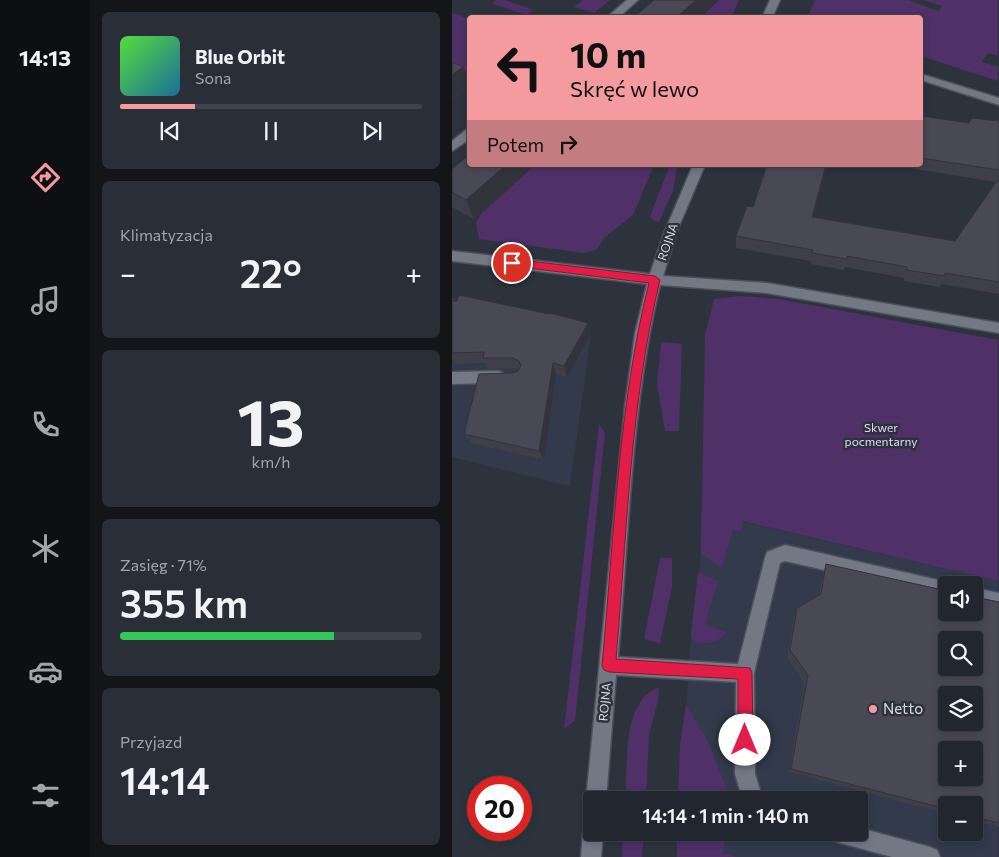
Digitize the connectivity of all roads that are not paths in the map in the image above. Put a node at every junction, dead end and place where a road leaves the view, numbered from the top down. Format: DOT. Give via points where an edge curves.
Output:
graph roads {
  1 [pos="633,0"];
  2 [pos="775,0"];
  3 [pos="615,15"];
  4 [pos="768,15"];
  5 [pos="923,79"];
  6 [pos="998,102"];
  7 [pos="467,135"];
  8 [pos="452,147"];
  9 [pos="698,167"];
  10 [pos="452,256"];
  11 [pos="655,280"];
  12 [pos="998,328"];
  13 [pos="517,376"];
  14 [pos="452,378"];
  15 [pos="938,588"];
  16 [pos="983,598"];
  17 [pos="998,602"];
  18 [pos="609,666"];
  19 [pos="745,673"];
  20 [pos="597,791"];
  21 [pos="751,791"];
  22 [pos="868,840"];
  23 [pos="592,841"];
  24 [pos="591,857"];
  25 [pos="930,857"];
  1 -- 3 [label="street"];
  2 -- 4 [label="street"];
  5 -- 6 [label="street" via="984,102"];
  7 -- 8 [label="street"];
  9 -- 11 [label="street, ROJNA" via="671,231"];
  10 -- 11 [label="street"];
  11 -- 12 [label="street" via="767,288"];
  11 -- 18 [label="street, ROJNA" via="642,334 632,406"];
  13 -- 14 [label="street"];
  15 -- 19 [label="street" via="778,554 773,558"];
  16 -- 17 [label="street"];
  18 -- 19 [label="street"];
  18 -- 20 [label="street, ROJNA"];
  19 -- 21 [label="street" via="746,774"];
  22 -- 25 [label="street"];
  23 -- 24 [label="street"];
}
